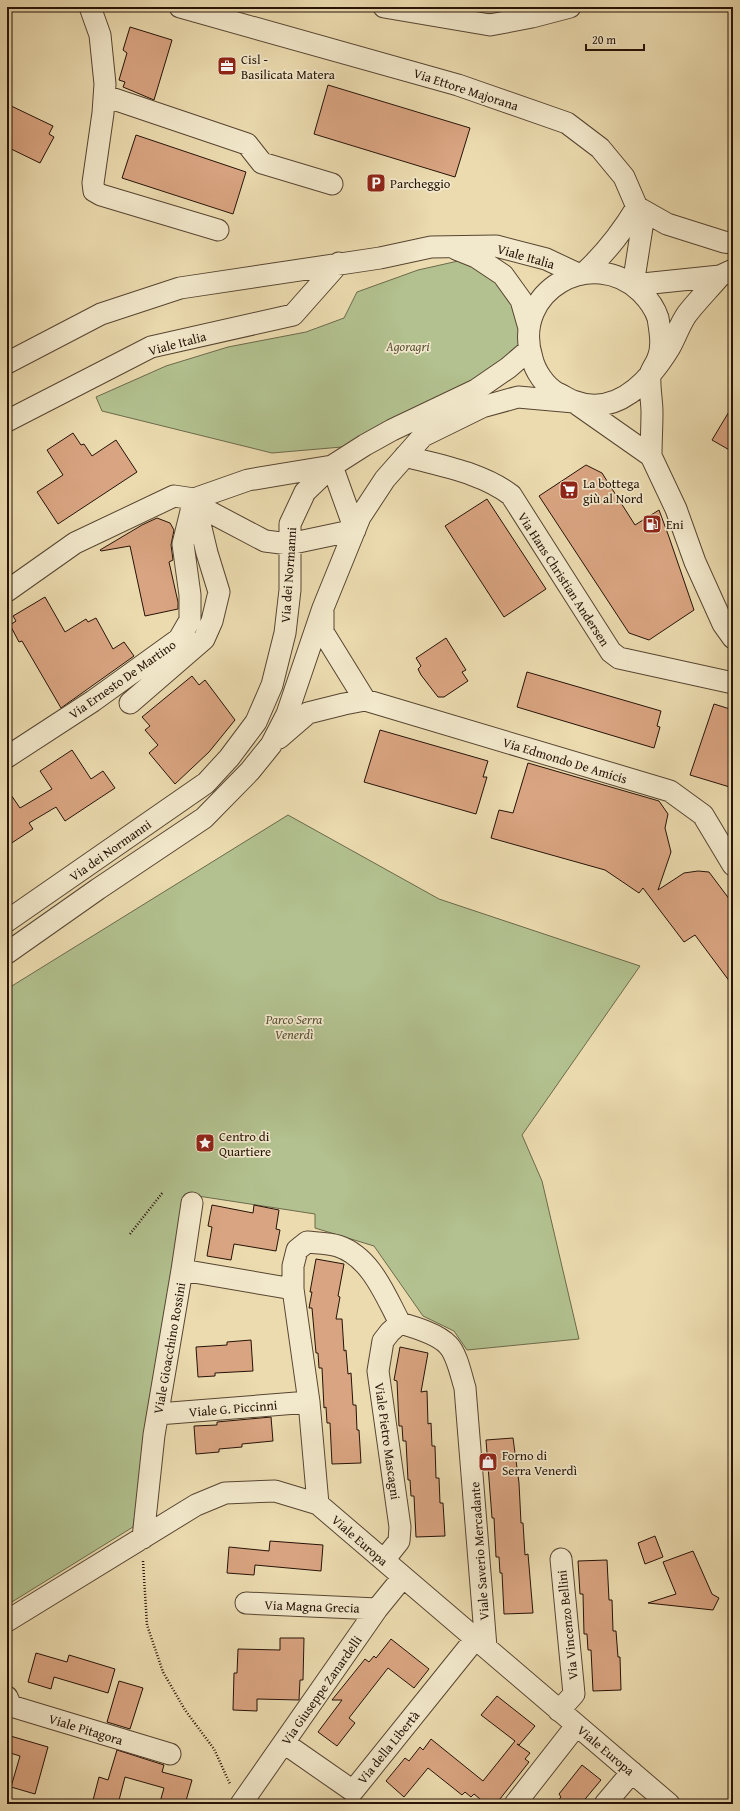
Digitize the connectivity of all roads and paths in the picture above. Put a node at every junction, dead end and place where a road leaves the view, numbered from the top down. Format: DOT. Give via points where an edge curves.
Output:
graph roads {
  1 [pos="90,7"];
  2 [pos="107,7"];
  3 [pos="180,7"];
  4 [pos="384,7"];
  5 [pos="570,7"];
  6 [pos="100,35"];
  7 [pos="105,96"];
  8 [pos="332,184"];
  9 [pos="637,207"];
  10 [pos="218,230"];
  11 [pos="733,243"];
  12 [pos="448,246"];
  13 [pos="339,263"];
  14 [pos="726,273"];
  15 [pos="581,274"];
  16 [pos="633,285"];
  17 [pos="528,328"];
  18 [pos="529,350"];
  19 [pos="7,363"];
  20 [pos="650,375"];
  21 [pos="574,402"];
  22 [pos="7,421"];
  23 [pos="405,456"];
  24 [pos="651,456"];
  25 [pos="332,466"];
  26 [pos="194,499"];
  27 [pos="355,530"];
  28 [pos="289,544"];
  29 [pos="7,591"];
  30 [pos="323,608"];
  31 [pos="733,638"];
  32 [pos="733,683"];
  33 [pos="365,700"];
  34 [pos="130,703"];
  35 [pos="270,745"];
  36 [pos="7,757"];
  37 [pos="733,865"];
  38 [pos="7,922"];
  39 [pos="7,953"];
  40 [pos="163,1192"];
  41 [pos="192,1203"];
  42 [pos="130,1234"];
  43 [pos="182,1270"];
  44 [pos="293,1289"];
  45 [pos="400,1323"];
  46 [pos="309,1402"];
  47 [pos="158,1414"];
  48 [pos="318,1504"];
  49 [pos="143,1538"];
  50 [pos="561,1558"];
  51 [pos="384,1560"];
  52 [pos="403,1577"];
  53 [pos="246,1603"];
  54 [pos="377,1609"];
  55 [pos="7,1621"];
  56 [pos="481,1642"];
  57 [pos="7,1697"];
  58 [pos="559,1711"];
  59 [pos="576,1726"];
  60 [pos="284,1743"];
  61 [pos="170,1754"];
  62 [pos="632,1772"];
  63 [pos="236,1797"];
  64 [pos="670,1803"];
  65 [pos="515,1804"];
  66 [pos="605,1804"];
  1 -- 6 [label="street"];
  2 -- 6 [label="street"];
  3 -- 9 [label="street, Via Ettore Majorana" via="458,85 567,123 600,148 624,177"];
  4 -- 5 [label="street" via="490,25"];
  6 -- 7 [label="street"];
  7 -- 8 [label="street" via="246,144 262,163"];
  7 -- 10 [label="street" via="94,191"];
  9 -- 11 [label="street" via="667,224"];
  9 -- 15 [label="street" via="625,228 602,256"];
  9 -- 16 [label="street, Via Ettore Majorana" via="643,221"];
  12 -- 13 [label="street, Viale Italia"];
  12 -- 15 [label="street, Viale Italia" via="496,246 546,259"];
  12 -- 17 [label="street, Viale Italia" via="476,257 503,275 521,300"];
  13 -- 19 [label="street, Viale Italia" via="180,288 101,314"];
  13 -- 22 [label="street, Viale Italia" via="293,315 151,347"];
  14 -- 16 [label="street"];
  14 -- 20 [label="street" via="686,314 669,347"];
  15 -- 16 [label="street" via="597,272 616,276"];
  15 -- 17 [label="street" via="560,281 545,294 534,310"];
  16 -- 20 [label="street" via="648,298 657,316 661,336 659,356"];
  17 -- 18 [label="street"];
  18 -- 21 [label="street" via="542,380 554,391"];
  18 -- 25 [label="street, Via dei Normanni" via="476,390 392,430"];
  20 -- 21 [label="street" via="636,390 617,401 596,405"];
  20 -- 24 [label="street"];
  21 -- 23 [label="street, Via dei Normanni" via="518,398 482,407 423,436"];
  21 -- 24 [label="street"];
  23 -- 27 [label="street, Via dei Normanni" via="385,479"];
  23 -- 32 [label="street, Via Hans Christian Andersen" via="478,477 511,495 611,652 619,658"];
  24 -- 31 [label="street" via="676,509 695,562 723,624"];
  25 -- 26 [label="street" via="248,480"];
  25 -- 27 [label="street"];
  25 -- 28 [label="street, Via dei Normanni" via="305,492 290,524"];
  26 -- 28 [label="street" via="208,512 265,541"];
  26 -- 29 [label="street" via="174,496 75,543"];
  26 -- 34 [label="street" via="219,592 212,621 204,639"];
  26 -- 36 [label="street, Via Ernesto De Martino" via="183,544 190,595 190,620 179,639 93,702"];
  27 -- 28 [label="street"];
  27 -- 30 [label="street, Via dei Normanni"];
  28 -- 38 [label="street, Via dei Normanni" via="290,590 285,634 272,685 256,722 230,758 206,783"];
  30 -- 33 [label="street" via="323,632"];
  30 -- 35 [label="street, Via dei Normanni" via="287,714"];
  33 -- 35 [label="street" via="308,713"];
  33 -- 37 [label="street, Via Edmondo De Amicis" via="670,791 703,815"];
  35 -- 39 [label="street, Via dei Normanni" via="250,771 204,818"];
  40 -- 42 [label="path"];
  41 -- 43 [label="street"];
  43 -- 44 [label="street, Viale Gioacchino Rossini"];
  43 -- 47 [label="street, Viale Gioacchino Rossini"];
  44 -- 45 [label="street" via="293,1266 297,1250 307,1242 338,1246 360,1259 379,1282"];
  44 -- 46 [label="street"];
  45 -- 51 [label="street, Viale Pietro Mascagni" via="383,1341 378,1371 400,1527 399,1541"];
  45 -- 56 [label="street, Viale Saverio Mercadante" via="424,1330 448,1344 458,1364 465,1388"];
  46 -- 47 [label="street, Viale G. Piccinni"];
  46 -- 48 [label="street"];
  47 -- 49 [label="street, Viale Gioacchino Rossini"];
  48 -- 49 [label="street, Viale Europa" via="274,1491 225,1493 196,1505"];
  48 -- 51 [label="street, Viale Europa"];
  49 -- 55 [label="street, Viale Europa"];
  49 -- 63 [label="path" via="147,1625 163,1672 184,1710 214,1749"];
  50 -- 58 [label="street, Via Vincenzo Bellini" via="574,1694"];
  51 -- 52 [label="street, Viale Europa"];
  52 -- 54 [label="street, Via Giuseppe Zanardelli"];
  52 -- 56 [label="street, Viale Europa"];
  53 -- 54 [label="street, Via Magna Grecia"];
  54 -- 60 [label="street, Via Giuseppe Zanardelli"];
  56 -- 58 [label="street, Viale Europa"];
  56 -- 60 [label="street, Via della Libertà" via="353,1791"];
  57 -- 61 [label="street, Viale Pitagora" via="11,1706"];
  58 -- 59 [label="street, Viale Europa"];
  59 -- 62 [label="street, Viale Europa"];
  59 -- 65 [label="street"];
  60 -- 63 [label="street, Via Giuseppe Zanardelli"];
  62 -- 64 [label="street, Viale Europa"];
  62 -- 66 [label="street"];
}
